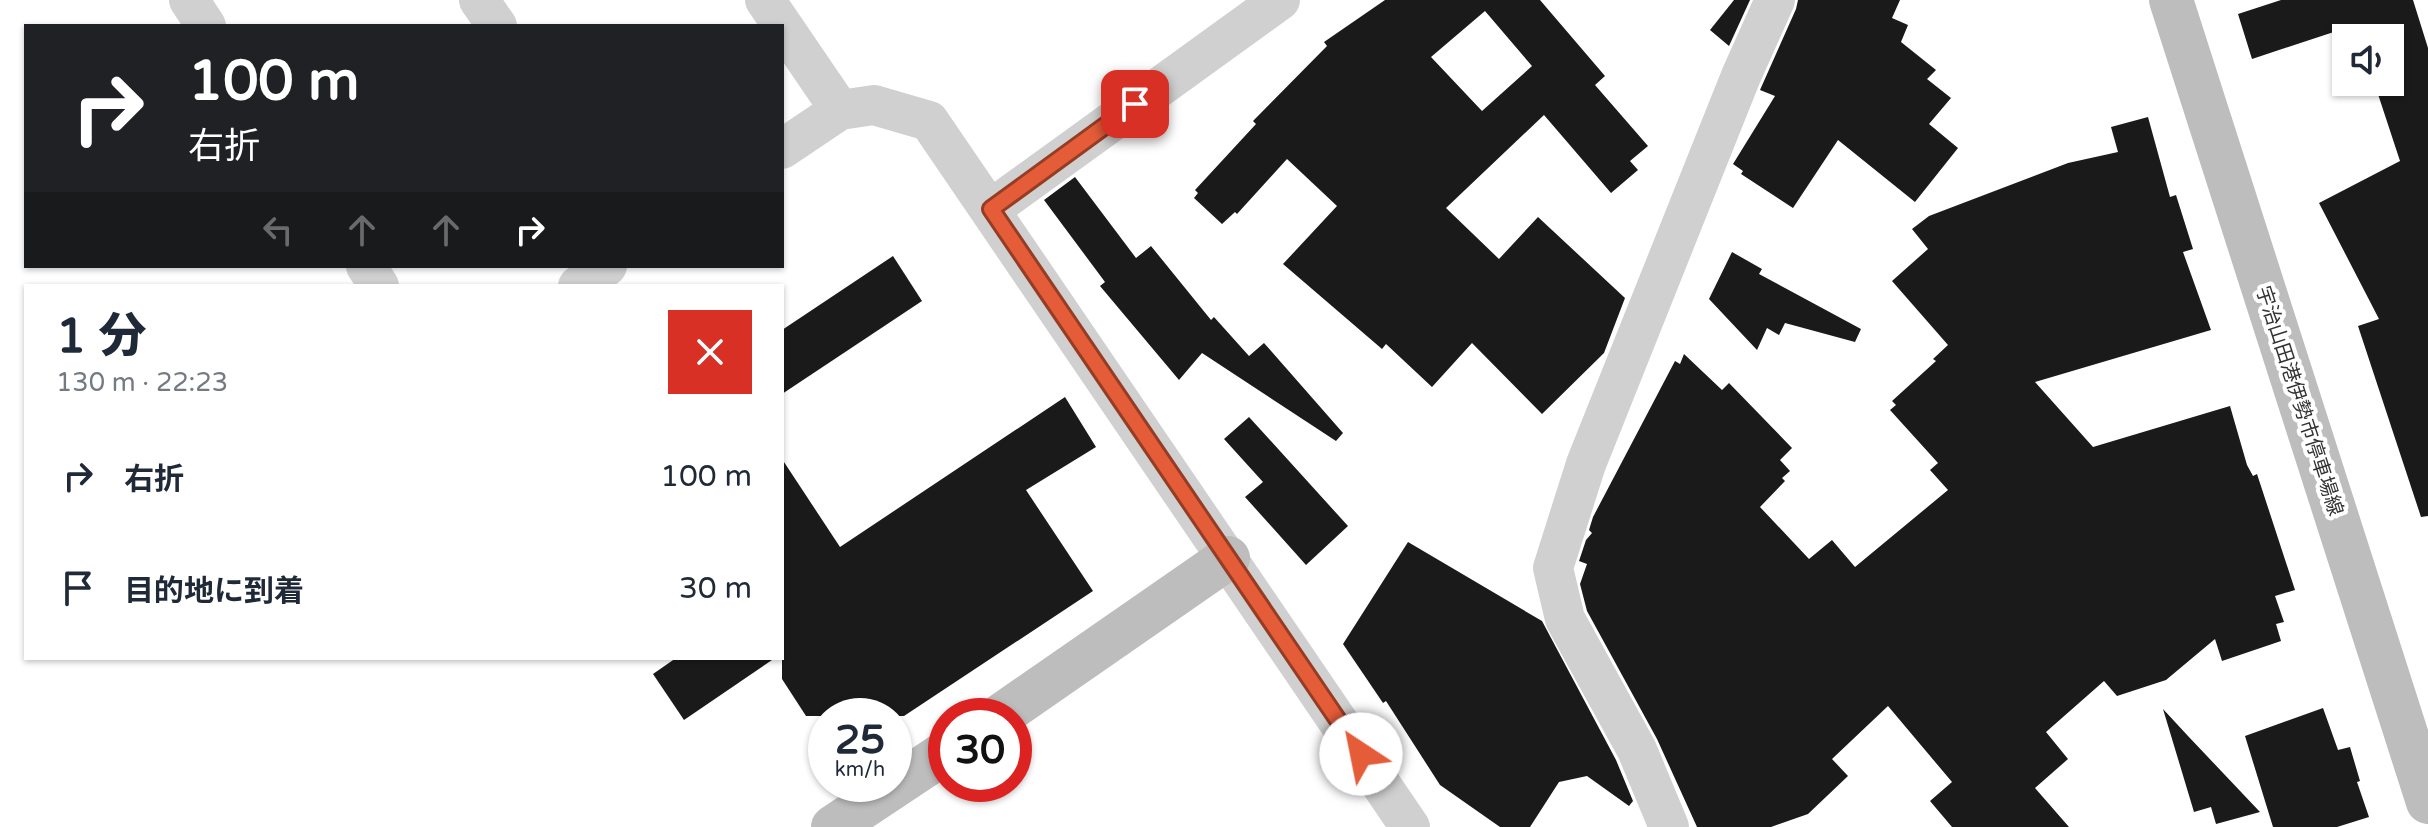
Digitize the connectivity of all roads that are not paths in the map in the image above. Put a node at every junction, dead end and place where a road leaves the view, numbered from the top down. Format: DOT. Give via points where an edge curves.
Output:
graph roads {
  1 [pos="189,0"];
  2 [pos="479,0"];
  3 [pos="765,0"];
  4 [pos="1280,0"];
  5 [pos="1775,0"];
  6 [pos="2171,0"];
  7 [pos="205,24"];
  8 [pos="496,24"];
  9 [pos="781,24"];
  10 [pos="784,28"];
  11 [pos="840,110"];
  12 [pos="784,148"];
  13 [pos="991,209"];
  14 [pos="604,268"];
  15 [pos="581,284"];
  16 [pos="1228,558"];
  17 [pos="1026,698"];
  18 [pos="928,764"];
  19 [pos="2428,802"];
  20 [pos="833,827"];
  21 [pos="1410,827"];
  22 [pos="1669,827"];
  1 -- 7 [label="street"];
  2 -- 8 [label="street"];
  3 -- 9 [label="street"];
  4 -- 13 [label="street"];
  5 -- 22 [label="street" via="1586,464 1553,568 1565,619 1637,750"];
  6 -- 19 [label="main road, 宇治山田港伊勢市停車場線"];
  10 -- 11 [label="street"];
  11 -- 12 [label="street"];
  11 -- 13 [label="street" via="874,105 929,121"];
  13 -- 16 [label="street"];
  14 -- 15 [label="street"];
  16 -- 17 [label="main road"];
  16 -- 21 [label="street"];
  18 -- 20 [label="main road"];
}
